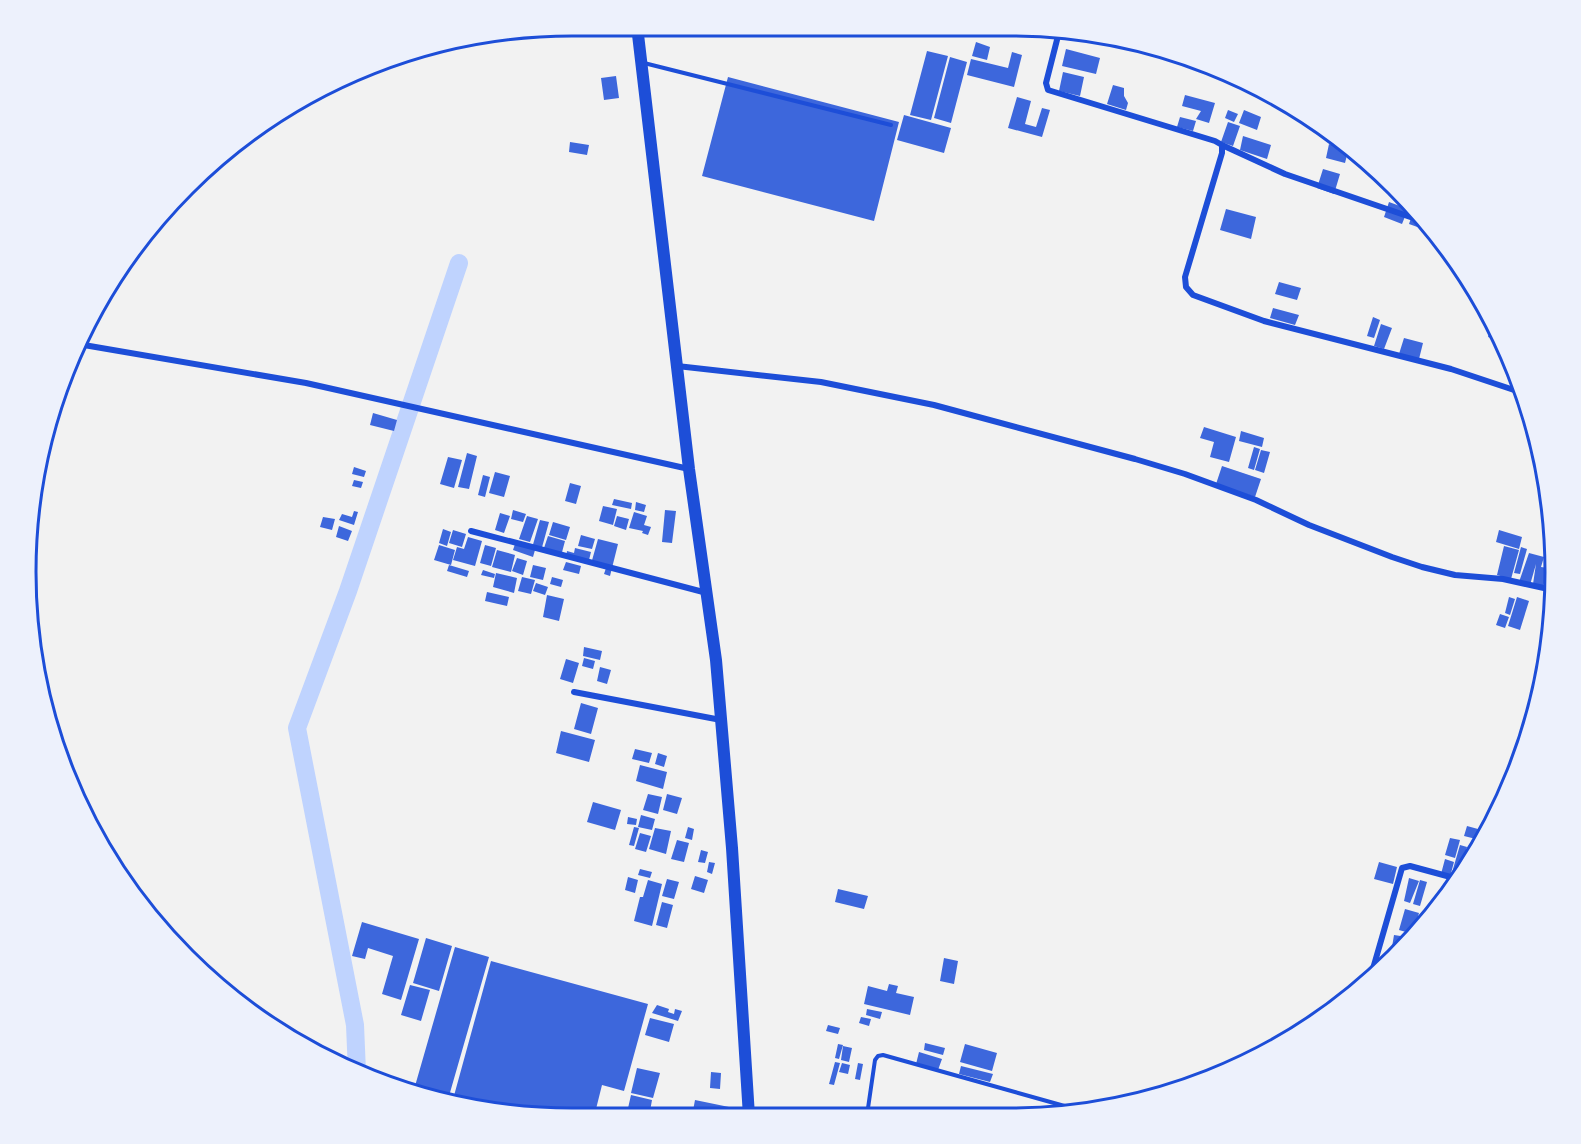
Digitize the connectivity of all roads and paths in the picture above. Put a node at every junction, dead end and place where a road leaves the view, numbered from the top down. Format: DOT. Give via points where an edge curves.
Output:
graph roads {
  1 [pos="638,36"];
  2 [pos="1057,39"];
  3 [pos="641,62"];
  4 [pos="891,125"];
  5 [pos="1222,145"];
  6 [pos="1410,216"];
  7 [pos="86,345"];
  8 [pos="676,366"];
  9 [pos="1513,390"];
  10 [pos="689,469"];
  11 [pos="471,531"];
  12 [pos="1545,588"];
  13 [pos="708,593"];
  14 [pos="573,692"];
  15 [pos="721,720"];
  16 [pos="1450,877"];
  17 [pos="1374,963"];
  18 [pos="1061,1105"];
  19 [pos="748,1108"];
  20 [pos="868,1108"];
  1 -- 3 [label="main road"];
  2 -- 5 [label="street" via="1046,83 1048,90"];
  3 -- 4 [label="lane"];
  3 -- 8 [label="main road"];
  5 -- 6 [label="street" via="1295,178"];
  5 -- 9 [label="street" via="1185,277 1185,287 1192,295 1264,321 1451,369"];
  7 -- 10 [label="street" via="306,383"];
  8 -- 10 [label="main road"];
  8 -- 12 [label="street" via="821,382 934,405 1177,472 1422,567"];
  10 -- 13 [label="main road"];
  11 -- 13 [label="street"];
  13 -- 15 [label="main road"];
  14 -- 15 [label="street"];
  15 -- 19 [label="main road"];
  16 -- 17 [label="street" via="1410,866 1402,868"];
  18 -- 20 [label="lane" via="883,1055 875,1060"];
}
